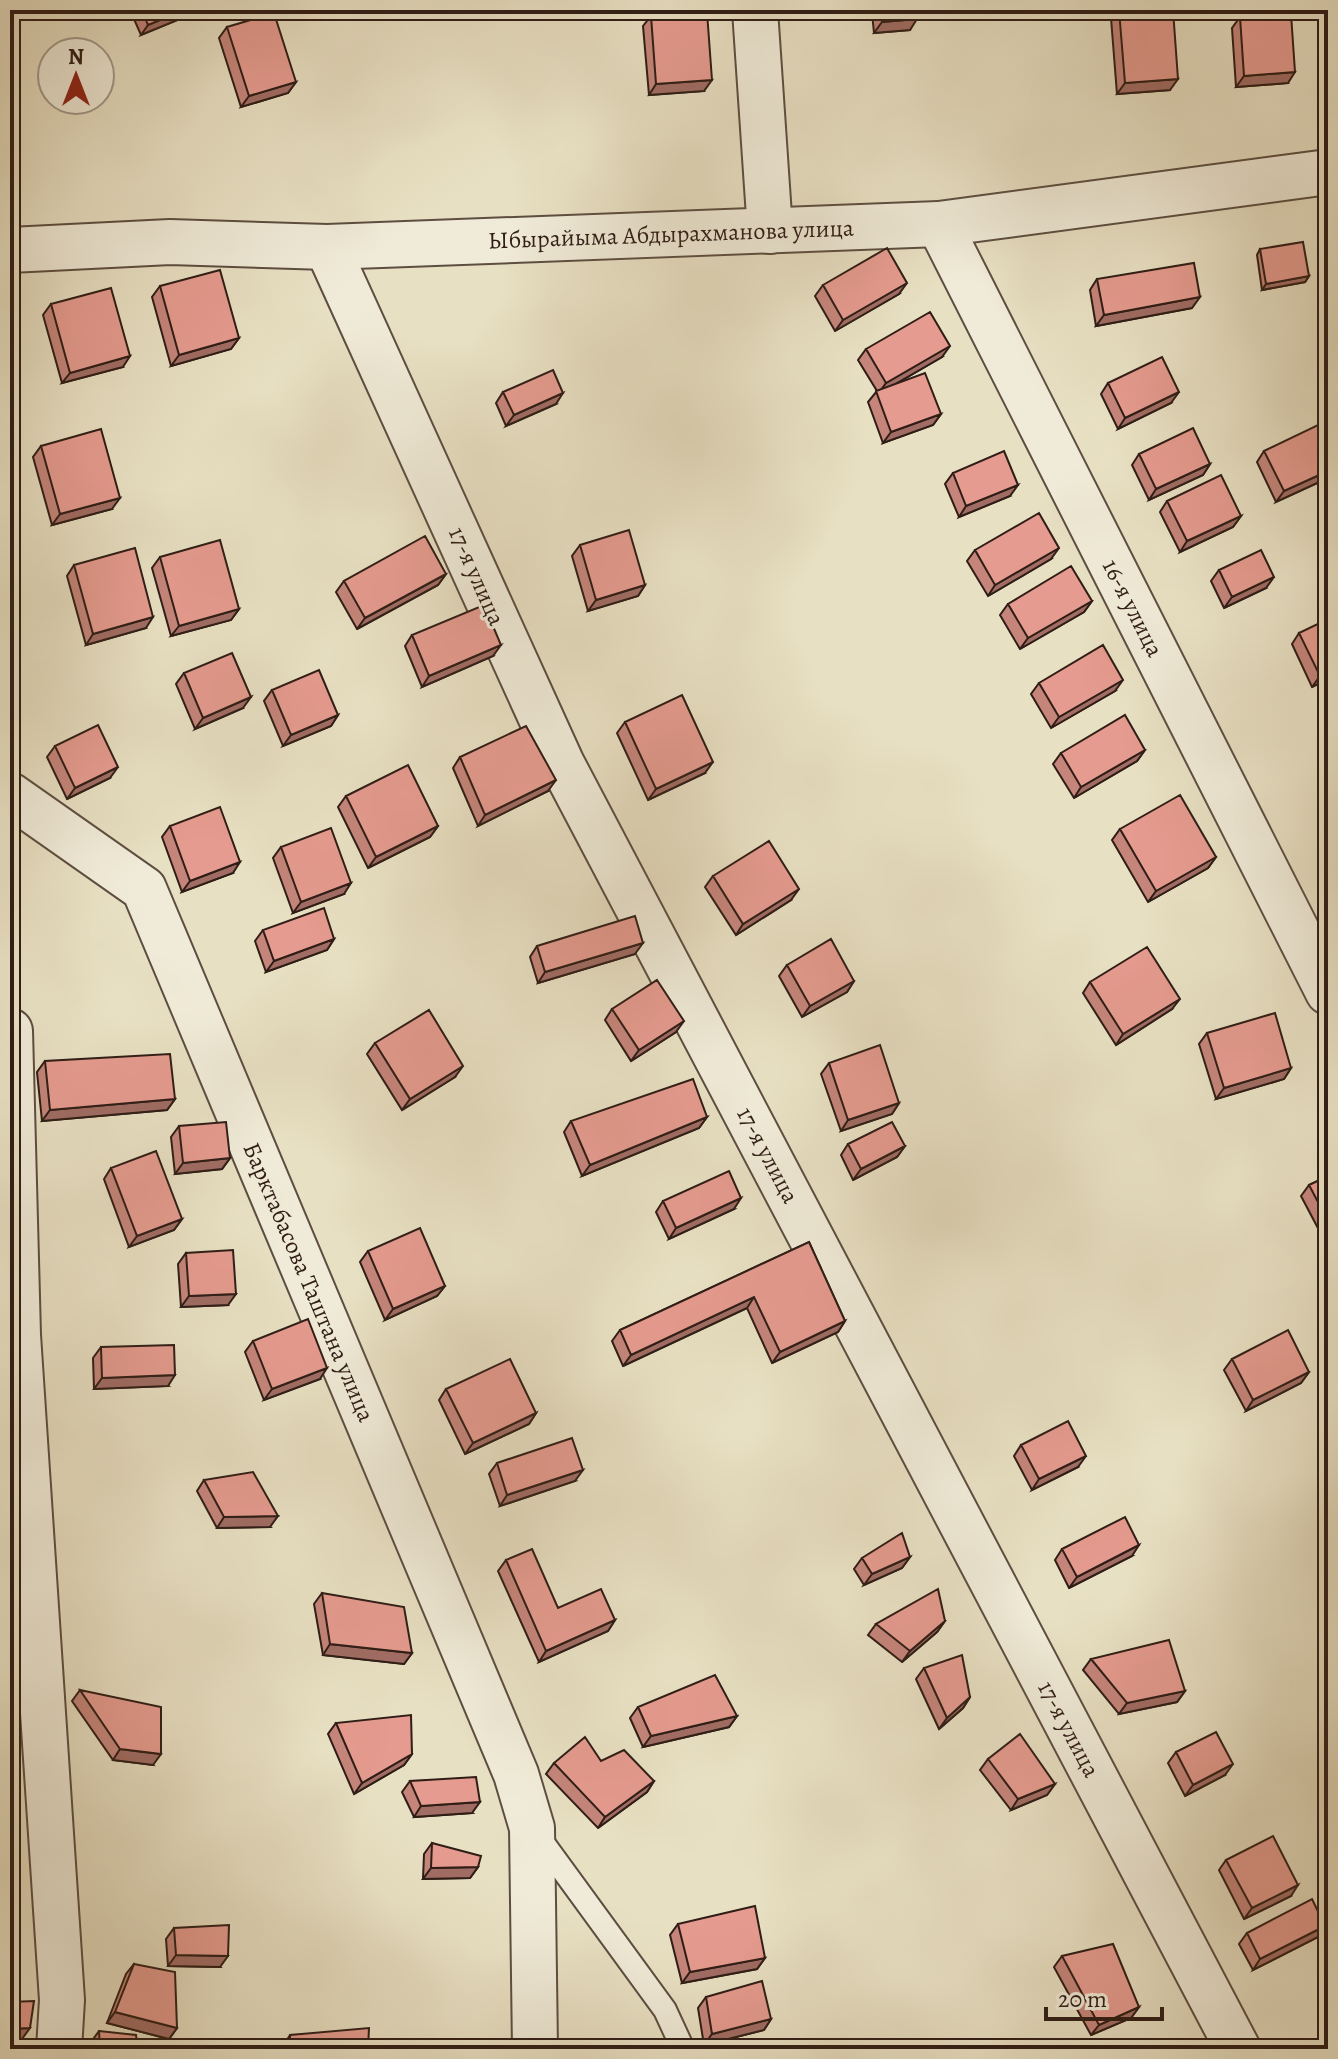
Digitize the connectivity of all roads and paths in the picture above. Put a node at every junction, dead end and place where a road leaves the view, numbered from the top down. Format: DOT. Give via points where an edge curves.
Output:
graph roads {
  1 [pos="755,10"];
  2 [pos="1328,172"];
  3 [pos="939,224"];
  4 [pos="770,231"];
  5 [pos="327,247"];
  6 [pos="10,250"];
  7 [pos="10,795"];
  8 [pos="1328,992"];
  9 [pos="10,1031"];
  10 [pos="532,1828"];
  11 [pos="59,2049"];
  12 [pos="535,2049"];
  13 [pos="683,2049"];
  14 [pos="1238,2049"];
  1 -- 4 [label="street"];
  2 -- 3 [label="street, Ыбырайыма Абдырахманова улица"];
  3 -- 4 [label="street, Ыбырайыма Абдырахманова улица"];
  3 -- 8 [label="street, 16-я улица"];
  4 -- 5 [label="street, Ыбырайыма Абдырахманова улица"];
  5 -- 6 [label="street, Ыбырайыма Абдырахманова улица" via="170,242"];
  5 -- 14 [label="street, 17-я улица" via="562,764"];
  7 -- 10 [label="street, Барктабасова Таштана улица" via="144,889 516,1774"];
  9 -- 11 [label="street" via="18,1335 62,2000"];
  10 -- 12 [label="street, Барктабасова Таштана улица"];
  10 -- 13 [label="lane, Барктабасова Таштана улица" via="665,2010"];
}
